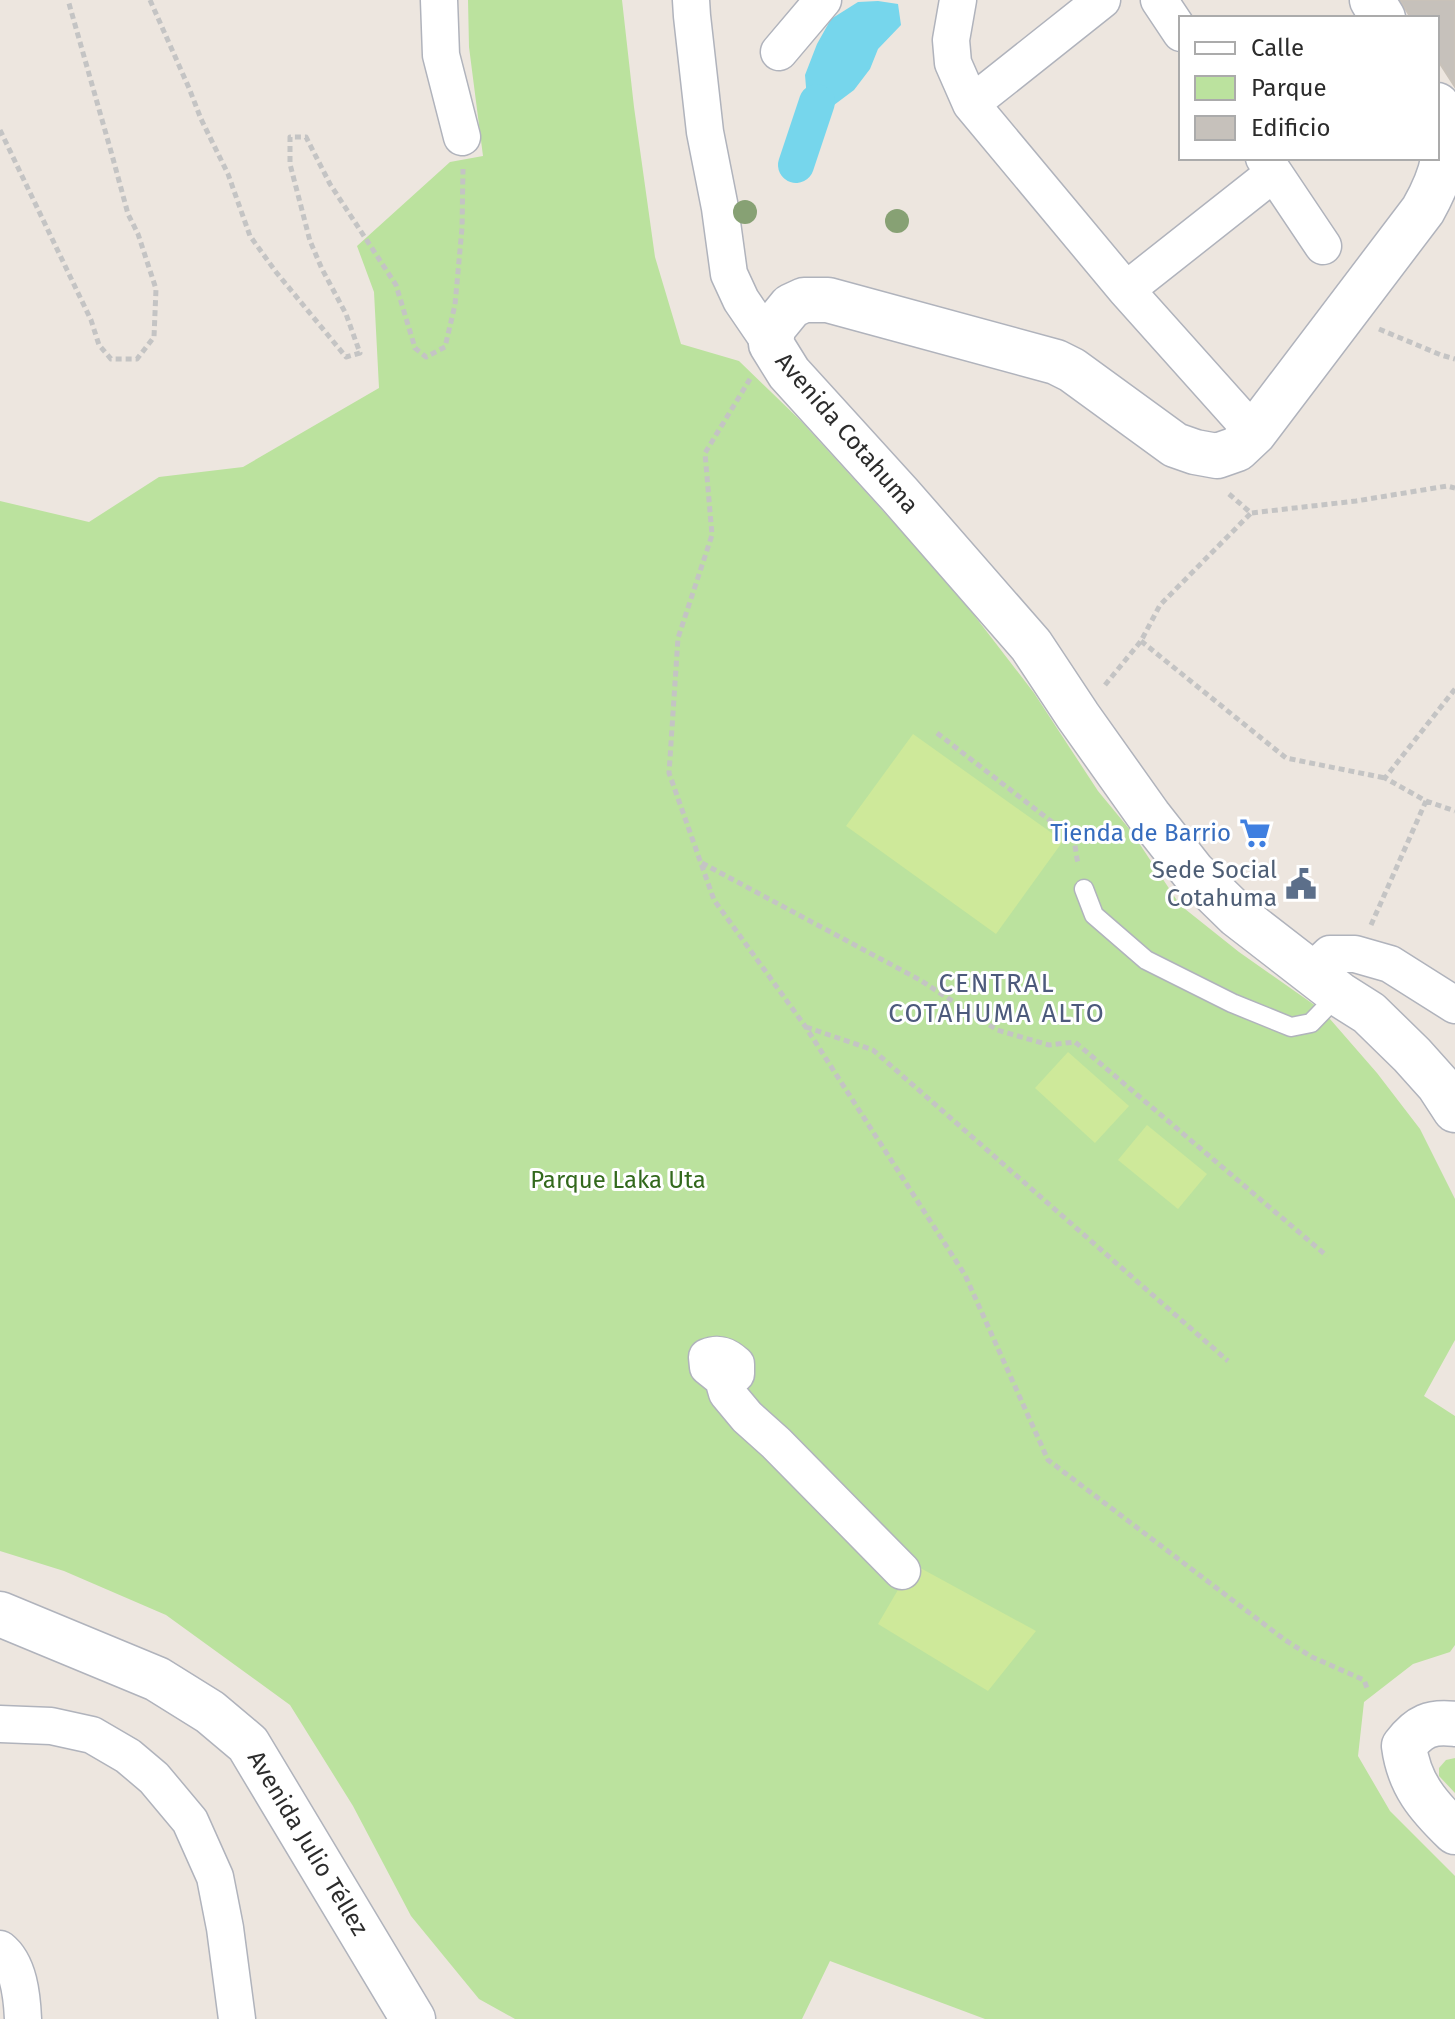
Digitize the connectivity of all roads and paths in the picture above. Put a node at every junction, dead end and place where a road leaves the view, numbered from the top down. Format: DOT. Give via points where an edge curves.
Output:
graph roads {
  1 [pos="68,0"];
  2 [pos="150,0"];
  3 [pos="439,0"];
  4 [pos="691,0"];
  5 [pos="823,0"];
  6 [pos="958,0"];
  7 [pos="1102,0"];
  8 [pos="1159,0"];
  9 [pos="1179,30"];
  10 [pos="779,52"];
  11 [pos="971,104"];
  12 [pos="1439,112"];
  13 [pos="0,130"];
  14 [pos="462,137"];
  15 [pos="1269,166"];
  16 [pos="1323,246"];
  17 [pos="1126,290"];
  18 [pos="1345,314"];
  19 [pos="771,344"];
  20 [pos="1455,359"];
  21 [pos="1254,433"];
  22 [pos="1217,456"];
  23 [pos="1455,488"];
  24 [pos="1251,513"];
  25 [pos="1141,641"];
  26 [pos="1455,689"];
  27 [pos="1078,716"];
  28 [pos="937,733"];
  29 [pos="1385,778"];
  30 [pos="1426,801"];
  31 [pos="1455,811"];
  32 [pos="701,863"];
  33 [pos="1084,889"];
  34 [pos="1355,954"];
  35 [pos="1325,983"];
  36 [pos="1455,1005"];
  37 [pos="805,1026"];
  38 [pos="1455,1110"];
  39 [pos="1327,1256"];
  40 [pos="1228,1361"];
  41 [pos="723,1379"];
  42 [pos="902,1571"];
  43 [pos="0,1614"];
  44 [pos="1367,1688"];
  45 [pos="0,1724"];
  46 [pos="1455,1724"];
  47 [pos="1455,1832"];
  48 [pos="0,1949"];
  49 [pos="23,2019"];
  50 [pos="237,2019"];
  51 [pos="413,2019"];
  1 -- 13 [label="path" via="128,214 156,289 154,337 137,359 111,359 99,345"];
  2 -- 14 [label="path" via="250,236 346,357 360,353 310,241 290,164 290,137 306,137 396,285 415,348 426,357 445,347 455,305"];
  3 -- 14 [label="street" via="441,55"];
  4 -- 19 [label="street" via="705,132 729,274"];
  5 -- 10 [label="street"];
  6 -- 11 [label="street" via="953,63"];
  7 -- 11 [label="street"];
  8 -- 9 [label="street"];
  11 -- 17 [label="street"];
  12 -- 18 [label="main road" via="1445,160 1437,187"];
  15 -- 16 [label="street"];
  15 -- 17 [label="street"];
  17 -- 21 [label="street"];
  18 -- 20 [label="path"];
  18 -- 21 [label="main road"];
  19 -- 22 [label="main road, Avenida Cotahuma" via="773,328 791,306 828,300 1056,362 1175,445"];
  19 -- 27 [label="main road, Avenida Cotahuma" via="789,373 1031,645"];
  19 -- 32 [label="path" via="705,453 712,535 678,638 669,773"];
  21 -- 22 [label="main road" via="1237,449"];
  22 -- 24 [label="path" via="1213,481"];
  23 -- 24 [label="path"];
  24 -- 25 [label="path" via="1160,605"];
  25 -- 27 [label="path"];
  25 -- 29 [label="path" via="1286,758"];
  26 -- 29 [label="path"];
  27 -- 35 [label="main road, Avenida Cotahuma" via="1193,872 1237,915"];
  28 -- 33 [label="path" via="1074,839"];
  29 -- 30 [label="path"];
  30 -- 31 [label="path"];
  30 -- 34 [label="path"];
  32 -- 37 [label="path" via="714,900"];
  32 -- 39 [label="path" via="920,980 997,1030 1049,1045 1075,1042"];
  33 -- 35 [label="lane" via="1094,915 1146,960 1291,1027 1311,1023"];
  34 -- 35 [label="street" via="1330,954"];
  34 -- 36 [label="street" via="1390,964"];
  35 -- 38 [label="main road, Avenida Cotahuma" via="1369,1013 1412,1055"];
  37 -- 40 [label="path" via="873,1050"];
  37 -- 44 [label="path" via="965,1275 1048,1460 1285,1640 1364,1680"];
  41 -- 42 [label="street" via="727,1393 747,1417"];
  43 -- 51 [label="main road, Avenida Julio Téllez" via="157,1679 248,1744"];
  45 -- 50 [label="street" via="51,1726 92,1735 154,1778 190,1821 215,1877"];
  46 -- 47 [label="main road" via="1428,1725 1404,1746 1416,1787"];
  48 -- 49 [label="street" via="19,1981"];
}
